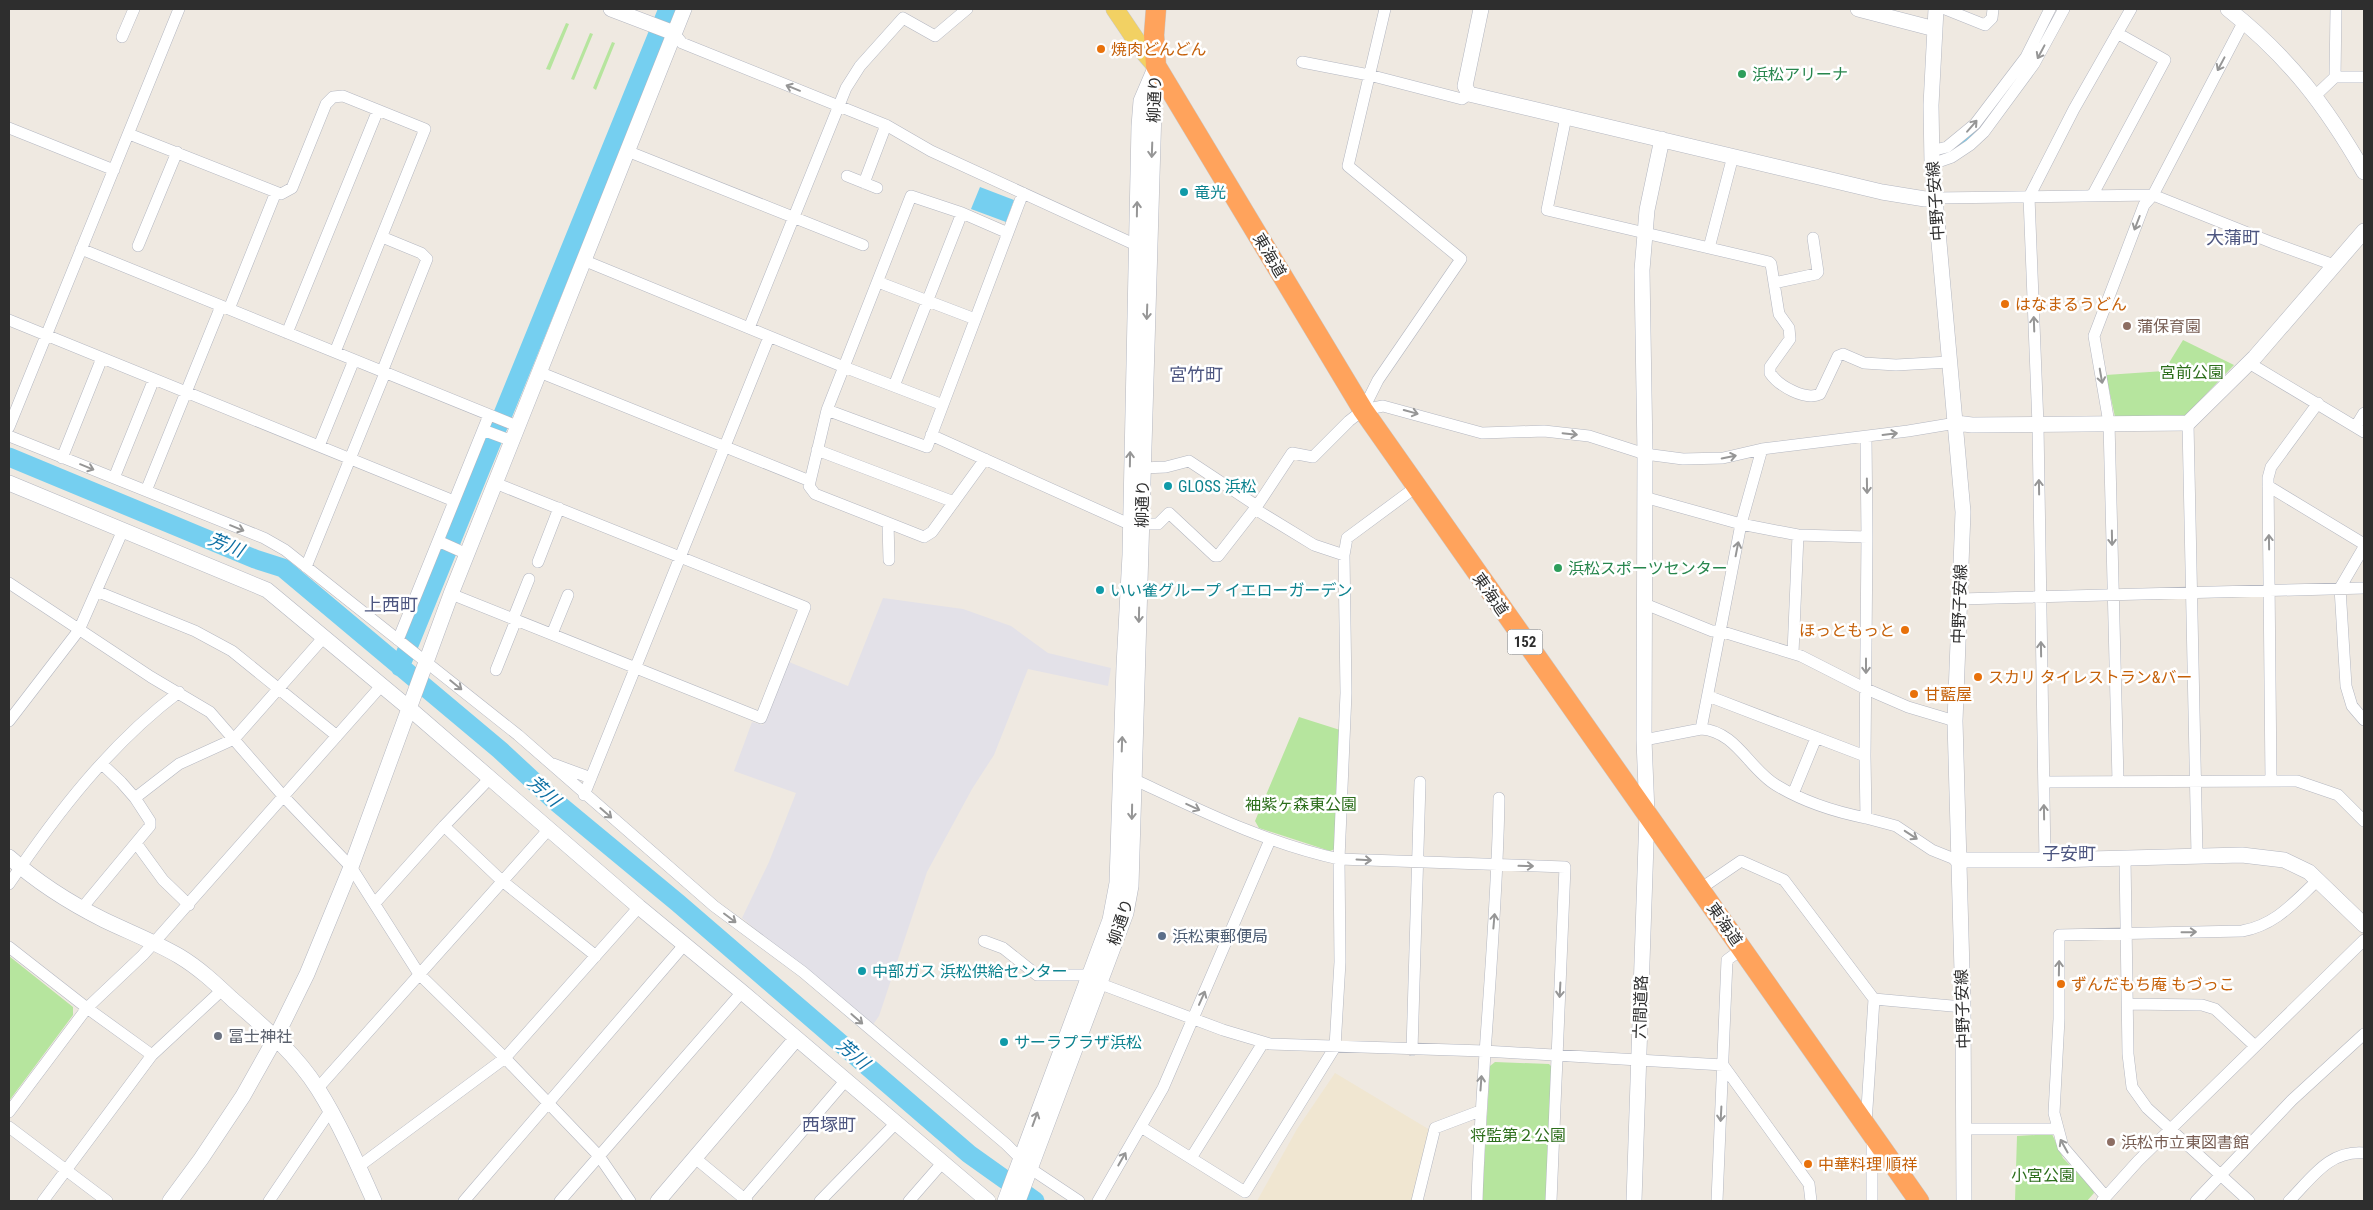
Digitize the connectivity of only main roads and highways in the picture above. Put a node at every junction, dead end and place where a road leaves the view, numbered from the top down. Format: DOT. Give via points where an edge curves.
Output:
graph roads {
  1 [pos="1115,9"];
  2 [pos="1156,9"];
  3 [pos="1156,66"];
  4 [pos="1919,1201"];
  1 -- 3 [label="main road"];
  2 -- 3 [label="highway, 東海道 / 152"];
  3 -- 4 [label="highway, 東海道 / 152" via="1363,410"];
}
